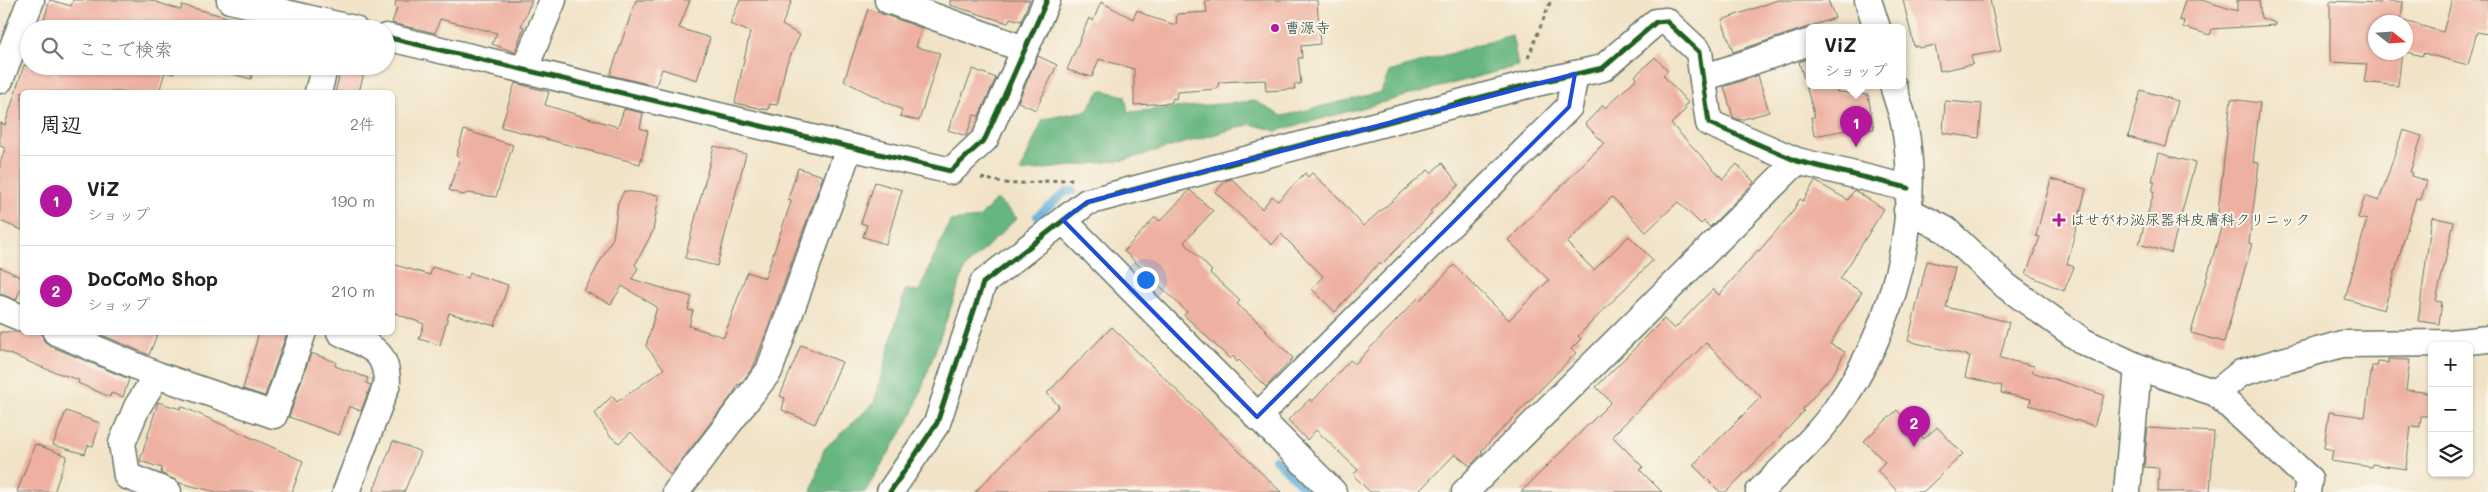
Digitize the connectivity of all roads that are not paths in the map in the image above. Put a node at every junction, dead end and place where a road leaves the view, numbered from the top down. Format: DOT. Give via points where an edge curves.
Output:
graph roads {
  1 [pos="31,0"];
  2 [pos="230,0"];
  3 [pos="553,0"];
  4 [pos="888,0"];
  5 [pos="1047,0"];
  6 [pos="1868,0"];
  7 [pos="926,6"];
  8 [pos="23,20"];
  9 [pos="313,20"];
  10 [pos="1875,24"];
  11 [pos="20,28"];
  12 [pos="395,39"];
  13 [pos="1806,43"];
  14 [pos="1024,49"];
  15 [pos="524,70"];
  16 [pos="1575,74"];
  17 [pos="323,75"];
  18 [pos="1703,78"];
  19 [pos="0,80"];
  20 [pos="1894,89"];
  21 [pos="319,90"];
  22 [pos="849,148"];
  23 [pos="1797,161"];
  24 [pos="1907,199"];
  25 [pos="1063,220"];
  26 [pos="0,309"];
  27 [pos="20,317"];
  28 [pos="63,335"];
  29 [pos="302,335"];
  30 [pos="346,335"];
  31 [pos="2488,339"];
  32 [pos="2138,367"];
  33 [pos="157,375"];
  34 [pos="2216,393"];
  35 [pos="1257,417"];
  36 [pos="168,492"];
  37 [pos="346,492"];
  38 [pos="676,492"];
  39 [pos="890,492"];
  40 [pos="1332,492"];
  41 [pos="1465,492"];
  42 [pos="1759,492"];
  43 [pos="2127,492"];
  44 [pos="2307,492"];
  1 -- 8 [label="street"];
  2 -- 9 [label="street"];
  3 -- 15 [label="street"];
  4 -- 7 [label="street"];
  5 -- 14 [label="street"];
  6 -- 10 [label="street"];
  7 -- 14 [label="street"];
  11 -- 19 [label="street"];
  12 -- 15 [label="street"];
  13 -- 18 [label="street"];
  14 -- 22 [label="street" via="985,139 951,172"];
  15 -- 22 [label="street"];
  16 -- 18 [label="street" via="1603,68 1656,22 1666,21 1699,52"];
  16 -- 25 [label="street" via="1087,202"];
  16 -- 35 [label="street" via="1569,107"];
  17 -- 21 [label="street"];
  18 -- 23 [label="street" via="1710,123"];
  20 -- 24 [label="street" via="1904,122 1908,156"];
  22 -- 38 [label="street" via="769,371"];
  23 -- 24 [label="street"];
  23 -- 41 [label="street"];
  24 -- 32 [label="street" via="2006,286 2084,342"];
  24 -- 42 [label="street" via="1899,274 1891,302 1866,360 1817,434"];
  25 -- 35 [label="street"];
  25 -- 39 [label="street" via="983,284 937,423"];
  26 -- 27 [label="street"];
  28 -- 33 [label="street"];
  29 -- 33 [label="street" via="274,415"];
  30 -- 37 [label="street" via="378,352 387,367 387,384"];
  31 -- 34 [label="street" via="2450,343 2342,344 2241,374"];
  32 -- 34 [label="street"];
  32 -- 43 [label="street"];
  33 -- 36 [label="street" via="137,407 122,443 127,476"];
  34 -- 44 [label="street" via="2308,479"];
  35 -- 40 [label="street"];
}
